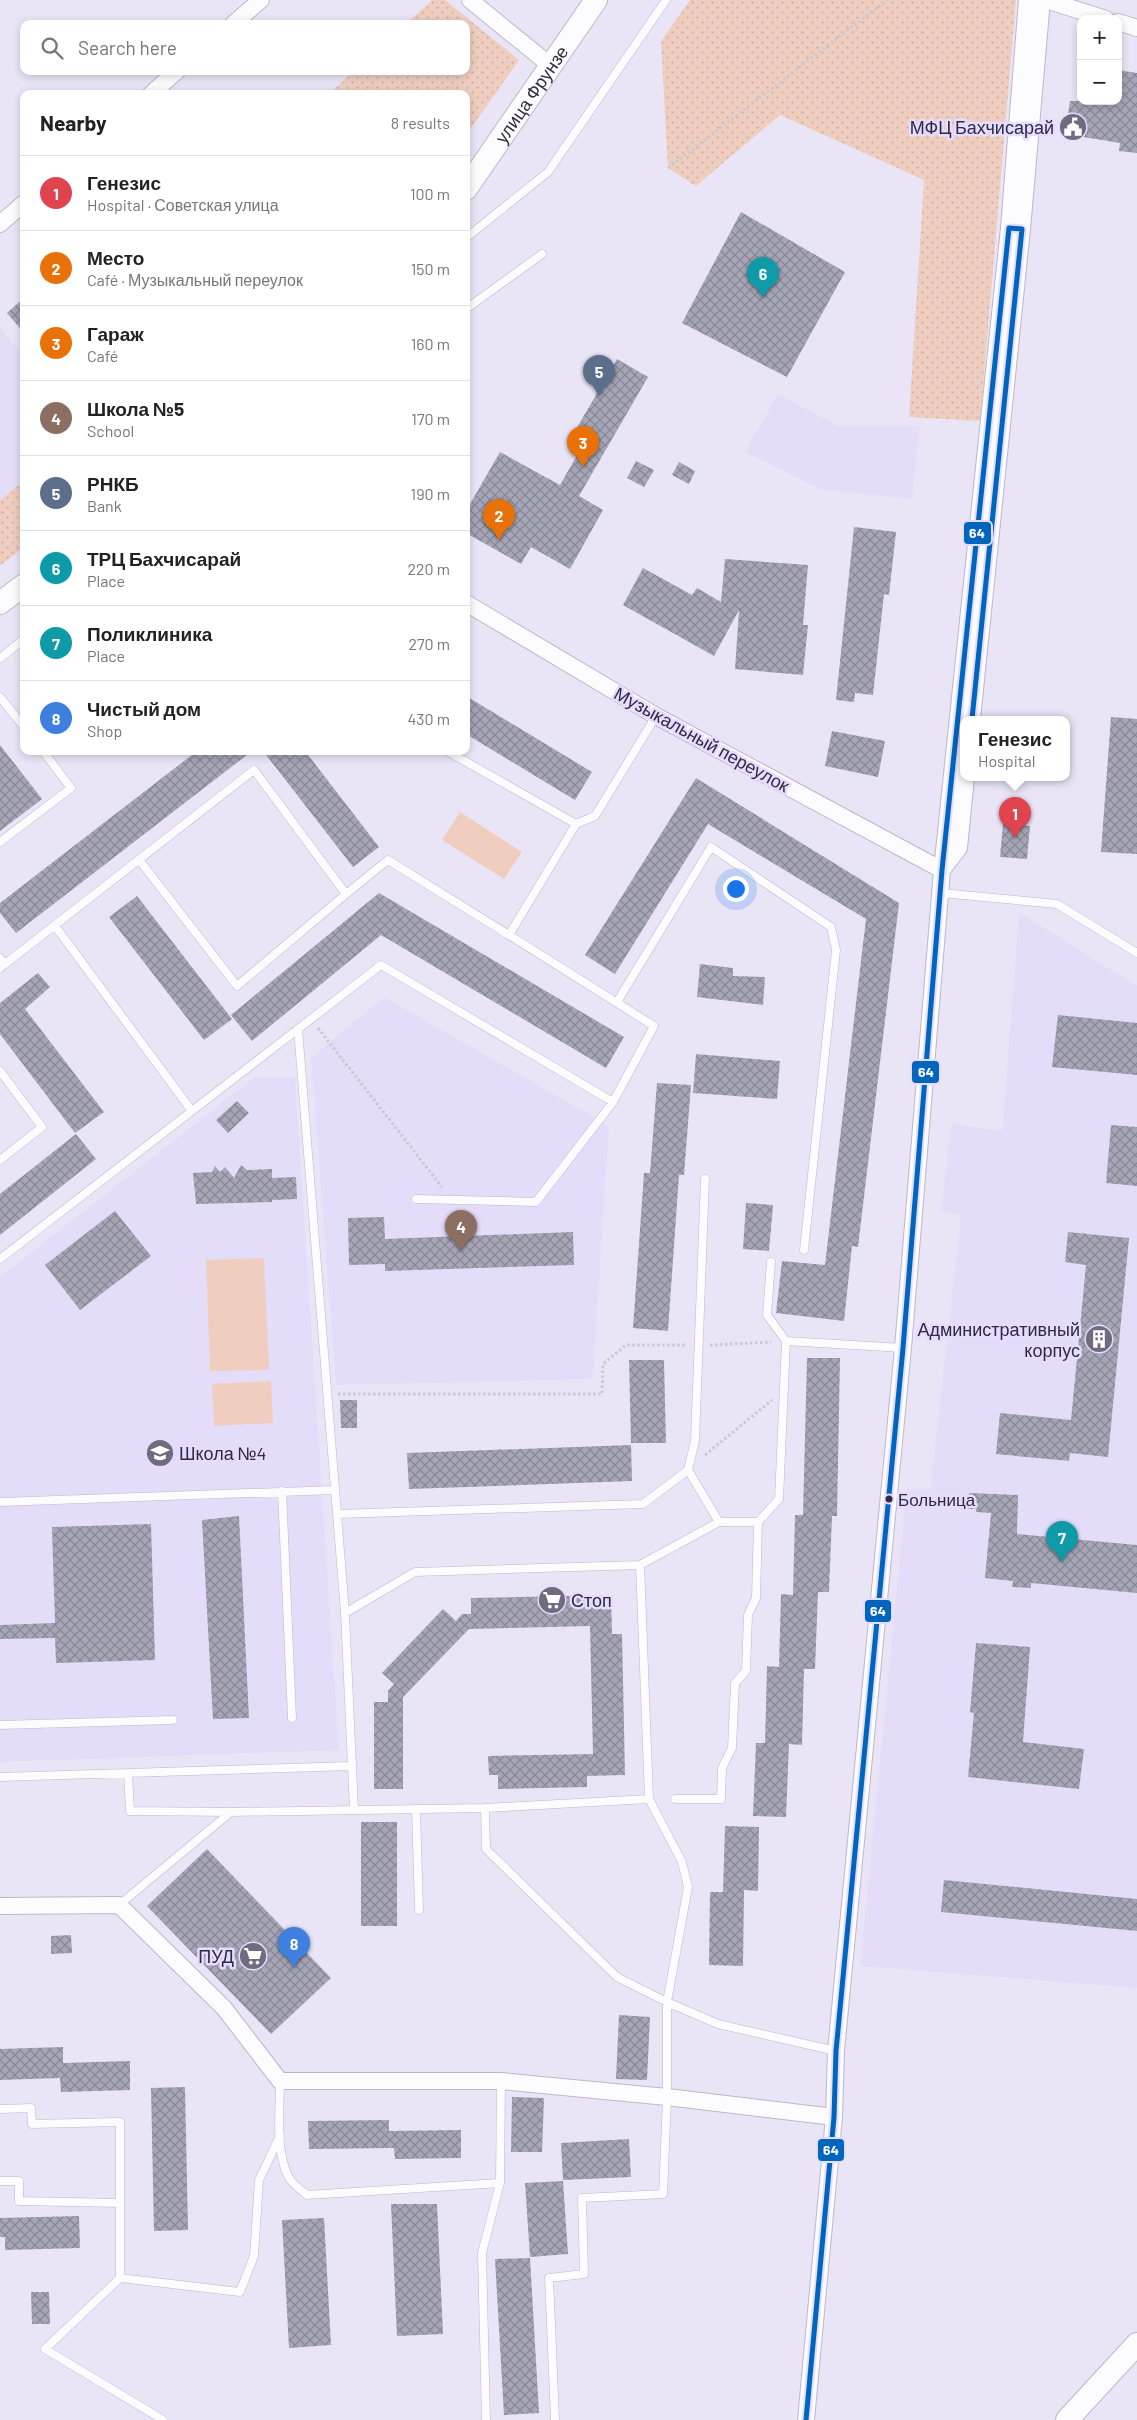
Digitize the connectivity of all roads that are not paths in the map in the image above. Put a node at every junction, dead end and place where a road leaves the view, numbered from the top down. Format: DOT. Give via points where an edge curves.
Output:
graph roads {
  1 [pos="260,0"];
  2 [pos="470,0"];
  3 [pos="596,0"];
  4 [pos="666,0"];
  5 [pos="1027,0"];
  6 [pos="1042,0"];
  7 [pos="1046,0"];
  8 [pos="1093,15"];
  9 [pos="238,20"];
  10 [pos="1122,23"];
  11 [pos="1137,28"];
  12 [pos="551,66"];
  13 [pos="173,75"];
  14 [pos="156,90"];
  15 [pos="470,183"];
  16 [pos="1019,189"];
  17 [pos="20,206"];
  18 [pos="0,224"];
  19 [pos="1015,228"];
  20 [pos="470,235"];
  21 [pos="542,254"];
  22 [pos="470,305"];
  23 [pos="20,587"];
  24 [pos="0,603"];
  25 [pos="470,605"];
  26 [pos="20,642"];
  27 [pos="0,658"];
  28 [pos="0,697"];
  29 [pos="656,716"];
  30 [pos="972,716"];
  31 [pos="20,722"];
  32 [pos="46,755"];
  33 [pos="454,755"];
  34 [pos="966,781"];
  35 [pos="576,824"];
  36 [pos="0,842"];
  37 [pos="140,861"];
  38 [pos="942,870"];
  39 [pos="941,893"];
  40 [pos="346,894"];
  41 [pos="55,926"];
  42 [pos="508,935"];
  43 [pos="1137,953"];
  44 [pos="2,964"];
  45 [pos="617,1002"];
  46 [pos="298,1029"];
  47 [pos="0,1071"];
  48 [pos="613,1102"];
  49 [pos="192,1111"];
  50 [pos="0,1160"];
  51 [pos="705,1179"];
  52 [pos="416,1199"];
  53 [pos="804,1250"];
  54 [pos="0,1260"];
  55 [pos="771,1262"];
  56 [pos="786,1341"];
  57 [pos="903,1348"];
  58 [pos="688,1470"];
  59 [pos="335,1490"];
  60 [pos="282,1491"];
  61 [pos="0,1502"];
  62 [pos="337,1514"];
  63 [pos="719,1522"];
  64 [pos="758,1522"];
  65 [pos="640,1565"];
  66 [pos="345,1613"];
  67 [pos="292,1718"];
  68 [pos="173,1720"];
  69 [pos="0,1725"];
  70 [pos="352,1766"];
  71 [pos="128,1773"];
  72 [pos="0,1778"];
  73 [pos="649,1798"];
  74 [pos="675,1798"];
  75 [pos="485,1808"];
  76 [pos="416,1809"];
  77 [pos="354,1810"];
  78 [pos="232,1812"];
  79 [pos="119,1905"];
  80 [pos="0,1906"];
  81 [pos="419,1910"];
  82 [pos="667,2002"];
  83 [pos="836,2051"];
  84 [pos="280,2081"];
  85 [pos="501,2081"];
  86 [pos="667,2097"];
  87 [pos="0,2109"];
  88 [pos="834,2117"];
  89 [pos="280,2136"];
  90 [pos="0,2181"];
  91 [pos="500,2183"];
  92 [pos="120,2203"];
  93 [pos="120,2278"];
  94 [pos="1137,2344"];
  95 [pos="163,2420"];
  96 [pos="486,2420"];
  97 [pos="555,2420"];
  98 [pos="806,2420"];
  99 [pos="1067,2420"];
  1 -- 9 [label="street"];
  2 -- 12 [label="street"];
  3 -- 12 [label="main road, улица Фрунзе"];
  4 -- 20 [label="lane" via="548,172"];
  5 -- 16 [label="street"];
  6 -- 16 [label="street"];
  7 -- 8 [label="street"];
  10 -- 11 [label="street"];
  12 -- 15 [label="main road, улица Фрунзе"];
  13 -- 14 [label="street"];
  16 -- 19 [label="street"];
  17 -- 18 [label="street"];
  19 -- 30 [label="street"];
  19 -- 38 [label="street"];
  21 -- 22 [label="lane"];
  23 -- 24 [label="main road"];
  25 -- 29 [label="street, Музыкальный переулок"];
  26 -- 27 [label="lane"];
  28 -- 31 [label="lane"];
  29 -- 35 [label="lane" via="594,816"];
  29 -- 38 [label="street, Музыкальный переулок"];
  32 -- 36 [label="lane" via="71,788"];
  33 -- 35 [label="lane"];
  34 -- 38 [label="street" via="959,848"];
  35 -- 42 [label="lane"];
  37 -- 40 [label="lane" via="254,770"];
  37 -- 40 [label="lane" via="237,986"];
  37 -- 41 [label="lane"];
  38 -- 39 [label="street"];
  39 -- 43 [label="lane" via="1057,904"];
  39 -- 57 [label="street"];
  40 -- 42 [label="lane" via="388,860"];
  41 -- 44 [label="lane"];
  41 -- 49 [label="lane"];
  42 -- 45 [label="lane"];
  45 -- 48 [label="lane" via="654,1026"];
  45 -- 53 [label="lane" via="711,847 831,926 836,950"];
  46 -- 48 [label="lane" via="381,965"];
  46 -- 49 [label="lane"];
  46 -- 59 [label="lane"];
  47 -- 50 [label="lane" via="42,1127"];
  48 -- 52 [label="lane" via="536,1202"];
  49 -- 54 [label="lane"];
  51 -- 58 [label="lane" via="695,1441"];
  55 -- 56 [label="lane" via="767,1315"];
  56 -- 57 [label="lane"];
  56 -- 64 [label="lane" via="779,1499"];
  57 -- 83 [label="street"];
  58 -- 62 [label="lane" via="643,1504"];
  58 -- 63 [label="lane"];
  59 -- 60 [label="lane"];
  59 -- 62 [label="lane"];
  60 -- 61 [label="lane"];
  60 -- 67 [label="lane"];
  62 -- 66 [label="lane"];
  63 -- 64 [label="lane"];
  63 -- 65 [label="lane"];
  64 -- 74 [label="lane" via="756,1598 748,1615 746,1671 734,1683 732,1748 722,1768 721,1799"];
  65 -- 66 [label="lane" via="415,1572"];
  65 -- 73 [label="lane"];
  66 -- 70 [label="lane"];
  68 -- 69 [label="lane"];
  70 -- 71 [label="lane"];
  70 -- 77 [label="lane"];
  71 -- 72 [label="lane"];
  71 -- 78 [label="lane" via="130,1811"];
  73 -- 75 [label="lane"];
  73 -- 82 [label="lane" via="682,1862 688,1887"];
  75 -- 76 [label="lane"];
  75 -- 82 [label="lane" via="486,1849 617,1977"];
  76 -- 77 [label="lane"];
  76 -- 81 [label="lane"];
  77 -- 78 [label="lane"];
  78 -- 79 [label="lane"];
  79 -- 80 [label="street"];
  79 -- 84 [label="street" via="224,2008"];
  82 -- 83 [label="lane" via="718,2024"];
  82 -- 86 [label="lane"];
  83 -- 88 [label="street"];
  84 -- 85 [label="street"];
  84 -- 89 [label="lane"];
  85 -- 86 [label="street"];
  85 -- 91 [label="lane"];
  86 -- 88 [label="street"];
  86 -- 97 [label="lane" via="664,2194 582,2198 584,2274 549,2278"];
  87 -- 92 [label="lane" via="31,2108 32,2124 120,2122"];
  88 -- 98 [label="street"];
  89 -- 91 [label="lane" via="288,2177 307,2195"];
  89 -- 93 [label="lane" via="259,2180 254,2256 240,2292"];
  90 -- 92 [label="lane" via="19,2181 19,2201"];
  91 -- 96 [label="lane" via="482,2253"];
  92 -- 93 [label="lane"];
  93 -- 95 [label="lane" via="45,2349"];
  94 -- 99 [label="main road"];
}
